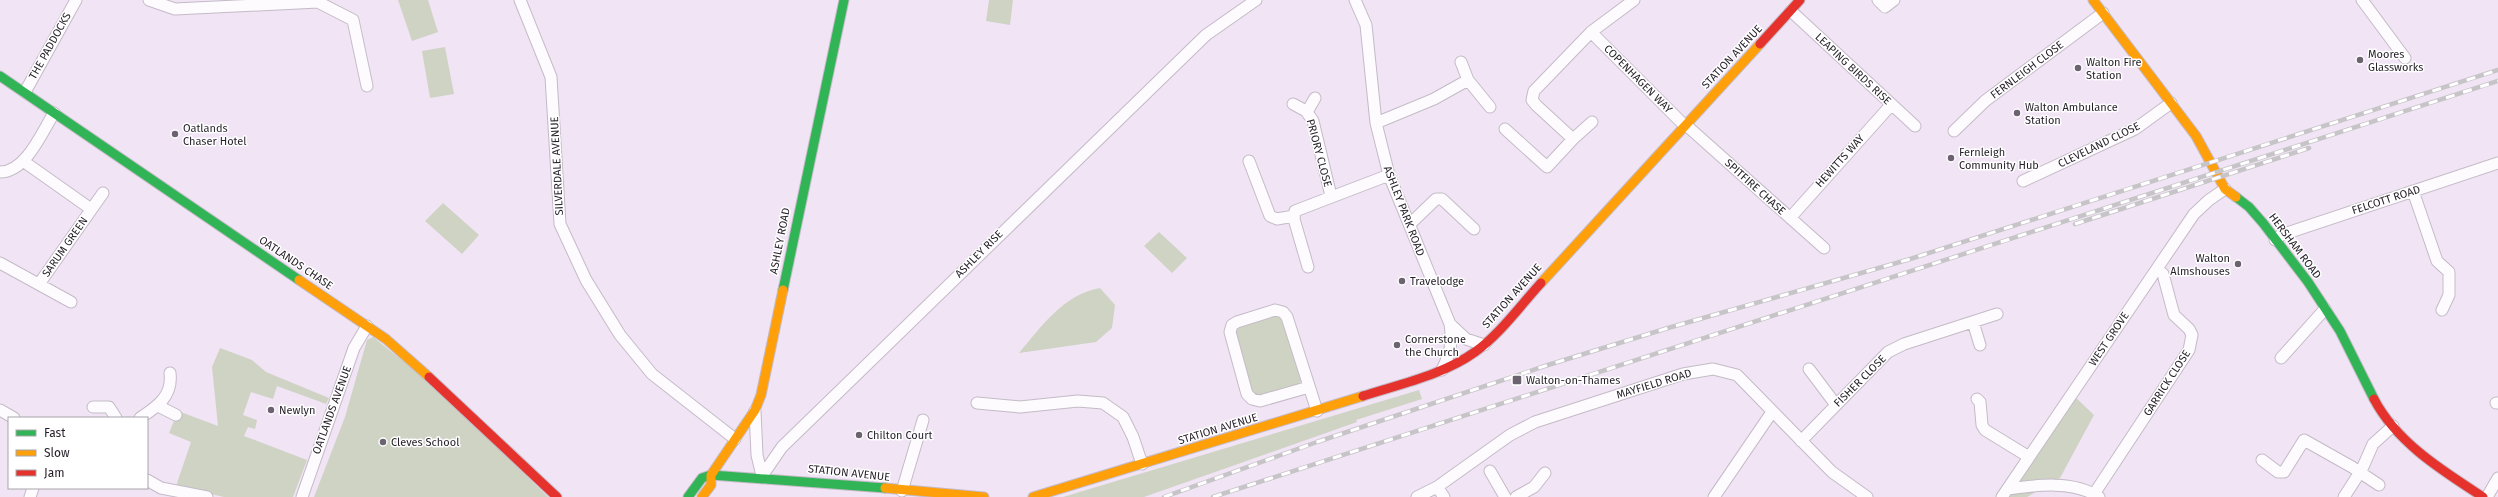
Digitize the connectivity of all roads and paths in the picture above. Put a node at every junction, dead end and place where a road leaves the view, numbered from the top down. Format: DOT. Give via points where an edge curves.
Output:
graph roads {
  1 [pos="76,0"];
  2 [pos="148,0"];
  3 [pos="520,0"];
  4 [pos="844,0"];
  5 [pos="1256,0"];
  6 [pos="1355,0"];
  7 [pos="1634,0"];
  8 [pos="1878,0"];
  9 [pos="1894,0"];
  10 [pos="2093,0"];
  11 [pos="2362,0"];
  12 [pos="1794,4"];
  13 [pos="2103,13"];
  14 [pos="1591,32"];
  15 [pos="2405,58"];
  16 [pos="1461,62"];
  17 [pos="0,76"];
  18 [pos="1468,80"];
  19 [pos="367,86"];
  20 [pos="25,92"];
  21 [pos="1315,98"];
  22 [pos="2171,103"];
  23 [pos="1294,104"];
  24 [pos="1891,105"];
  25 [pos="1490,107"];
  26 [pos="1307,112"];
  27 [pos="54,113"];
  28 [pos="1592,122"];
  29 [pos="1376,123"];
  30 [pos="1686,126"];
  31 [pos="1915,126"];
  32 [pos="1506,130"];
  33 [pos="1954,130"];
  34 [pos="1573,139"];
  35 [pos="23,161"];
  36 [pos="1249,161"];
  37 [pos="2498,163"];
  38 [pos="0,172"];
  39 [pos="1389,175"];
  40 [pos="2023,181"];
  41 [pos="2226,189"];
  42 [pos="2413,191"];
  43 [pos="103,193"];
  44 [pos="1331,196"];
  45 [pos="91,209"];
  46 [pos="1294,216"];
  47 [pos="1790,218"];
  48 [pos="1410,224"];
  49 [pos="1474,229"];
  50 [pos="2275,240"];
  51 [pos="1824,248"];
  52 [pos="0,263"];
  53 [pos="1308,267"];
  54 [pos="2157,269"];
  55 [pos="39,284"];
  56 [pos="71,302"];
  57 [pos="2325,309"];
  58 [pos="2442,310"];
  59 [pos="1997,314"];
  60 [pos="1973,322"];
  61 [pos="1450,324"];
  62 [pos="367,326"];
  63 [pos="1484,345"];
  64 [pos="1980,346"];
  65 [pos="2281,358"];
  66 [pos="1809,369"];
  67 [pos="1442,370"];
  68 [pos="170,373"];
  69 [pos="1309,387"];
  70 [pos="1977,400"];
  71 [pos="977,403"];
  72 [pos="1836,405"];
  73 [pos="158,406"];
  74 [pos="94,407"];
  75 [pos="0,410"];
  76 [pos="755,410"];
  77 [pos="1316,411"];
  78 [pos="1772,412"];
  79 [pos="176,415"];
  80 [pos="12,417"];
  81 [pos="115,417"];
  82 [pos="142,417"];
  83 [pos="923,420"];
  84 [pos="2393,426"];
  85 [pos="735,439"];
  86 [pos="1801,441"];
  87 [pos="2029,457"];
  88 [pos="2262,460"];
  89 [pos="1142,464"];
  90 [pos="1490,470"];
  91 [pos="1545,473"];
  92 [pos="2360,473"];
  93 [pos="712,475"];
  94 [pos="762,476"];
  95 [pos="2498,478"];
  96 [pos="148,481"];
  97 [pos="2379,485"];
  98 [pos="1437,486"];
  99 [pos="902,491"];
  100 [pos="2005,493"];
  101 [pos="2097,495"];
  102 [pos="2481,496"];
  103 [pos="207,497"];
  104 [pos="302,497"];
  105 [pos="557,497"];
  106 [pos="688,497"];
  107 [pos="702,497"];
  108 [pos="984,497"];
  109 [pos="1033,497"];
  110 [pos="1417,497"];
  111 [pos="1444,497"];
  112 [pos="1505,497"];
  113 [pos="1516,497"];
  114 [pos="1714,497"];
  115 [pos="1867,497"];
  116 [pos="2344,497"];
  1 -- 20 [label="street, THE PADDOCKS"];
  2 -- 19 [label="street" via="175,9 318,2 353,20"];
  3 -- 85 [label="street, SILVERDALE AVENUE" via="551,77 560,224 586,280 620,335 652,374"];
  4 -- 76 [label="street, ASHLEY ROAD" via="766,375"];
  5 -- 94 [label="street, ASHLEY RISE" via="1206,35 1036,198 782,447"];
  6 -- 29 [label="street, ASHLEY PARK ROAD" via="1366,25"];
  7 -- 14 [label="street"];
  8 -- 9 [label="street" via="1885,8"];
  10 -- 13 [label="street, HERSHAM ROAD"];
  11 -- 15 [label="street"];
  12 -- 24 [label="street, LEAPING BIRDS RISE"];
  12 -- 30 [label="street, STATION AVENUE"];
  13 -- 22 [label="street, HERSHAM ROAD"];
  13 -- 33 [label="street, FERNLEIGH CLOSE" via="1985,101"];
  14 -- 30 [label="street, COPENHAGEN WAY"];
  14 -- 34 [label="street" via="1534,91 1532,100"];
  16 -- 18 [label="street"];
  17 -- 20 [label="street, OATLANDS CHASE"];
  18 -- 25 [label="street"];
  18 -- 29 [label="street" via="1434,99"];
  20 -- 27 [label="street, OATLANDS CHASE"];
  21 -- 26 [label="street"];
  22 -- 40 [label="street, CLEVELAND CLOSE" via="2134,129"];
  22 -- 41 [label="street, HERSHAM ROAD" via="2209,157 2220,182"];
  23 -- 26 [label="street, PRIORY CLOSE"];
  24 -- 31 [label="street, LEAPING BIRDS RISE"];
  24 -- 47 [label="street, HEWITTS WAY"];
  26 -- 44 [label="street, PRIORY CLOSE" via="1313,121"];
  27 -- 35 [label="street"];
  27 -- 62 [label="street, OATLANDS CHASE"];
  28 -- 34 [label="street"];
  29 -- 39 [label="street, ASHLEY PARK ROAD"];
  30 -- 47 [label="street, SPITFIRE CHASE"];
  30 -- 63 [label="street, STATION AVENUE"];
  32 -- 34 [label="street" via="1547,168"];
  35 -- 38 [label="street" via="16,168"];
  35 -- 45 [label="street, SARUM GREEN"];
  36 -- 46 [label="street" via="1270,216 1277,219"];
  37 -- 42 [label="street, FELCOTT ROAD"];
  39 -- 44 [label="street, PRIORY CLOSE"];
  39 -- 48 [label="street, ASHLEY PARK ROAD"];
  41 -- 50 [label="street, HERSHAM ROAD" via="2249,207"];
  41 -- 54 [label="street, WEST GROVE" via="2194,214"];
  42 -- 50 [label="street, FELCOTT ROAD"];
  42 -- 58 [label="street" via="2437,261 2449,272 2448,295"];
  43 -- 45 [label="street, SARUM GREEN"];
  44 -- 46 [label="street" via="1302,206 1295,211"];
  45 -- 55 [label="street, SARUM GREEN"];
  46 -- 53 [label="street"];
  47 -- 51 [label="street, SPITFIRE CHASE"];
  48 -- 49 [label="street" via="1436,199 1442,199"];
  48 -- 61 [label="street, ASHLEY PARK ROAD"];
  50 -- 57 [label="street, HERSHAM ROAD"];
  52 -- 55 [label="street, SARUM GREEN"];
  54 -- 87 [label="street, WEST GROVE"];
  54 -- 101 [label="street, GARRICK CLOSE" via="2163,274 2174,315 2189,329 2192,342"];
  55 -- 56 [label="street, SARUM GREEN"];
  57 -- 65 [label="street"];
  57 -- 84 [label="street, HERSHAM ROAD" via="2350,349 2378,406"];
  59 -- 60 [label="street, FISHER CLOSE"];
  60 -- 64 [label="street"];
  60 -- 72 [label="street, FISHER CLOSE" via="1896,347 1879,360"];
  61 -- 63 [label="street, ASHLEY PARK ROAD" via="1466,339"];
  61 -- 67 [label="street, ASHLEY PARK ROAD" via="1450,355"];
  62 -- 104 [label="street, OATLANDS AVENUE" via="354,348"];
  62 -- 105 [label="street, OATLANDS CHASE" via="422,370"];
  63 -- 67 [label="street, STATION AVENUE"];
  66 -- 72 [label="street"];
  67 -- 77 [label="street, STATION AVENUE"];
  68 -- 73 [label="street" via="169,388"];
  69 -- 69 [label="street" via="1260,401 1252,399 1247,394 1230,332 1232,326 1237,322 1275,310 1283,312 1287,317"];
  69 -- 77 [label="street"];
  70 -- 87 [label="street" via="1980,402 1982,425 1985,430"];
  71 -- 89 [label="street" via="1020,407 1078,401 1103,403 1123,417"];
  72 -- 86 [label="street, FISHER CLOSE"];
  73 -- 79 [label="street"];
  73 -- 82 [label="street"];
  74 -- 81 [label="street" via="109,407"];
  75 -- 80 [label="street"];
  76 -- 85 [label="street, ASHLEY ROAD"];
  76 -- 94 [label="street" via="757,454"];
  77 -- 89 [label="street, STATION AVENUE"];
  78 -- 86 [label="street, MAYFIELD ROAD"];
  78 -- 98 [label="street, MAYFIELD ROAD" via="1752,388 1730,371 1713,369 1683,374 1535,422 1510,435"];
  78 -- 114 [label="street"];
  83 -- 99 [label="street"];
  84 -- 92 [label="street" via="2373,444"];
  84 -- 102 [label="street, HERSHAM ROAD" via="2433,465"];
  85 -- 93 [label="street, ASHLEY ROAD"];
  86 -- 115 [label="street, MAYFIELD ROAD" via="1832,472"];
  87 -- 100 [label="street, WEST GROVE"];
  88 -- 92 [label="street" via="2278,472 2284,472 2304,440"];
  89 -- 109 [label="street, STATION AVENUE"];
  90 -- 112 [label="street"];
  91 -- 113 [label="street" via="1534,487"];
  92 -- 97 [label="street"];
  92 -- 116 [label="street"];
  93 -- 94 [label="street, STATION AVENUE"];
  93 -- 106 [label="street, ASHLEY ROAD" via="702,478"];
  93 -- 107 [label="street, ASHLEY ROAD" via="711,485"];
  94 -- 99 [label="street, STATION AVENUE"];
  95 -- 102 [label="street"];
  96 -- 103 [label="street" via="161,488"];
  98 -- 110 [label="street, MAYFIELD ROAD"];
  98 -- 111 [label="street"];
  99 -- 108 [label="street, STATION AVENUE"];
  100 -- 101 [label="street, GARRICK CLOSE" via="2044,484 2072,487"];
}
